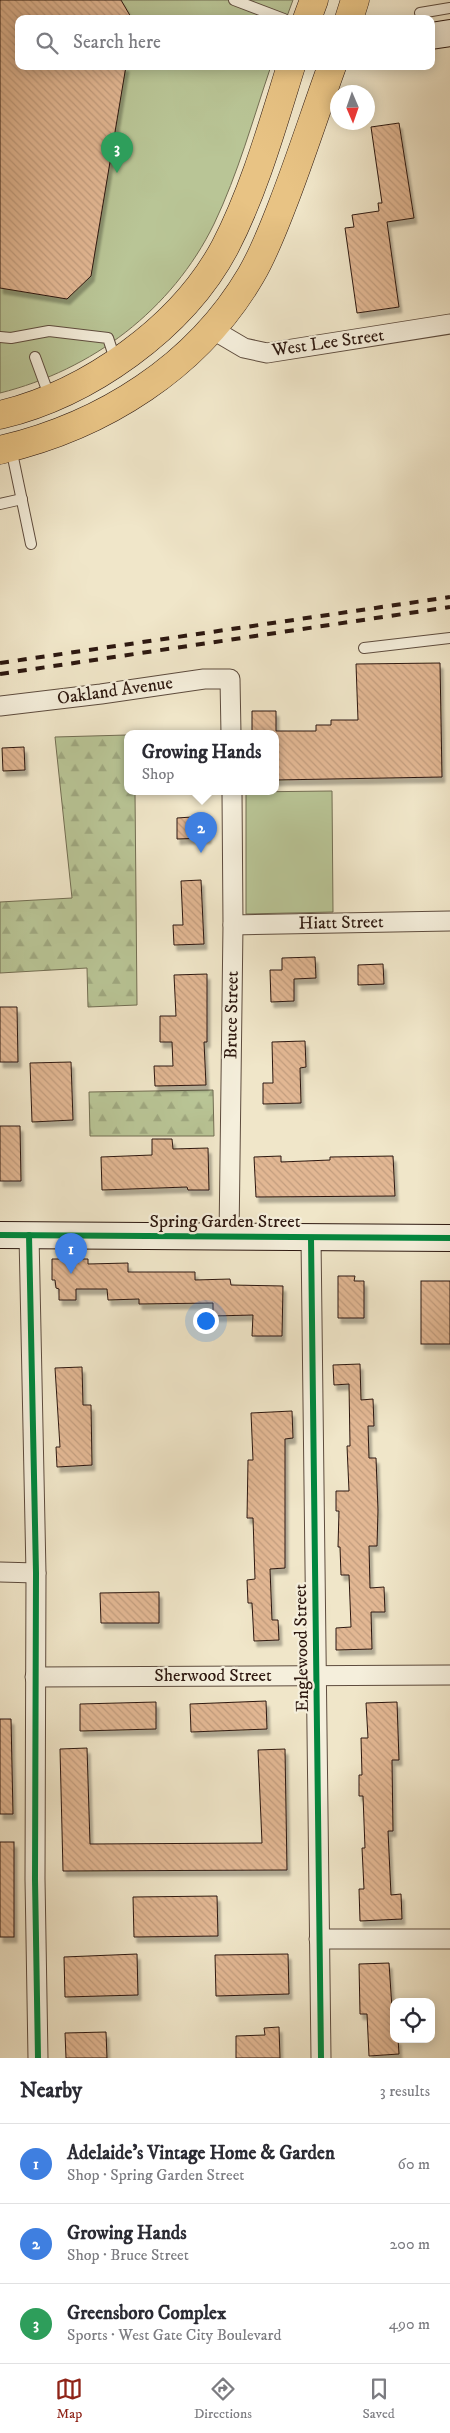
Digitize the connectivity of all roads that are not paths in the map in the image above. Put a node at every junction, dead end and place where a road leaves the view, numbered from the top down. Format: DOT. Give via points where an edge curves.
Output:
graph roads {
  1 [pos="234,0"];
  2 [pos="314,0"];
  3 [pos="333,0"];
  4 [pos="355,0"];
  5 [pos="450,8"];
  6 [pos="420,13"];
  7 [pos="273,15"];
  8 [pos="308,15"];
  9 [pos="328,15"];
  10 [pos="350,15"];
  11 [pos="450,33"];
  12 [pos="435,35"];
  13 [pos="291,70"];
  14 [pos="312,70"];
  15 [pos="331,70"];
  16 [pos="296,168"];
  17 [pos="244,204"];
  18 [pos="450,324"];
  19 [pos="210,328"];
  20 [pos="0,337"];
  21 [pos="35,356"];
  22 [pos="116,363"];
  23 [pos="50,398"];
  24 [pos="0,415"];
  25 [pos="79,424"];
  26 [pos="6,449"];
  27 [pos="22,499"];
  28 [pos="0,504"];
  29 [pos="31,544"];
  30 [pos="450,638"];
  31 [pos="364,648"];
  32 [pos="0,706"];
  33 [pos="231,730"];
  34 [pos="232,795"];
  35 [pos="450,920"];
  36 [pos="233,925"];
  37 [pos="0,1235"];
  38 [pos="29,1235"];
  39 [pos="229,1238"];
  40 [pos="311,1238"];
  41 [pos="450,1238"];
  42 [pos="0,1572"];
  43 [pos="36,1573"];
  44 [pos="450,1675"];
  45 [pos="317,1676"];
  46 [pos="35,1677"];
  47 [pos="319,1939"];
  48 [pos="450,1939"];
  49 [pos="38,2058"];
  50 [pos="321,2058"];
  1 -- 7 [label="lane"];
  2 -- 8 [label="main road"];
  3 -- 9 [label="main road"];
  4 -- 10 [label="main road"];
  5 -- 6 [label="lane"];
  11 -- 12 [label="main road"];
  13 -- 17 [label="main road"];
  14 -- 16 [label="main road" via="294,128"];
  15 -- 16 [label="main road"];
  16 -- 19 [label="main road" via="251,275"];
  17 -- 19 [label="main road" via="234,257 217,289"];
  17 -- 22 [label="main road" via="224,248 191,298 155,334"];
  18 -- 19 [label="street, West Lee Street" via="268,353 244,348"];
  19 -- 25 [label="main road" via="176,365 149,386"];
  20 -- 22 [label="lane" via="50,331 108,338"];
  21 -- 23 [label="lane"];
  22 -- 23 [label="main road"];
  22 -- 25 [label="main road" via="124,375 123,381 92,400"];
  23 -- 24 [label="main road"];
  25 -- 26 [label="main road" via="46,438"];
  26 -- 27 [label="lane"];
  27 -- 28 [label="lane"];
  27 -- 29 [label="lane"];
  30 -- 31 [label="lane"];
  32 -- 33 [label="street, Oakland Avenue" via="204,679 230,679"];
  34 -- 36 [label="street, Bruce Street"];
  35 -- 36 [label="street, Hiatt Street"];
  36 -- 39 [label="street, Bruce Street"];
  37 -- 38 [label="main road, Spring Garden Street"];
  38 -- 39 [label="main road, Spring Garden Street"];
  38 -- 43 [label="street"];
  39 -- 40 [label="main road, Spring Garden Street"];
  40 -- 41 [label="main road, Spring Garden Street"];
  40 -- 45 [label="street, Englewood Street"];
  42 -- 43 [label="street"];
  43 -- 46 [label="street"];
  44 -- 45 [label="street, Sherwood Street"];
  45 -- 46 [label="street, Sherwood Street"];
  45 -- 47 [label="street, Englewood Street"];
  46 -- 49 [label="street"];
  47 -- 48 [label="street"];
  47 -- 50 [label="street, Englewood Street"];
}
